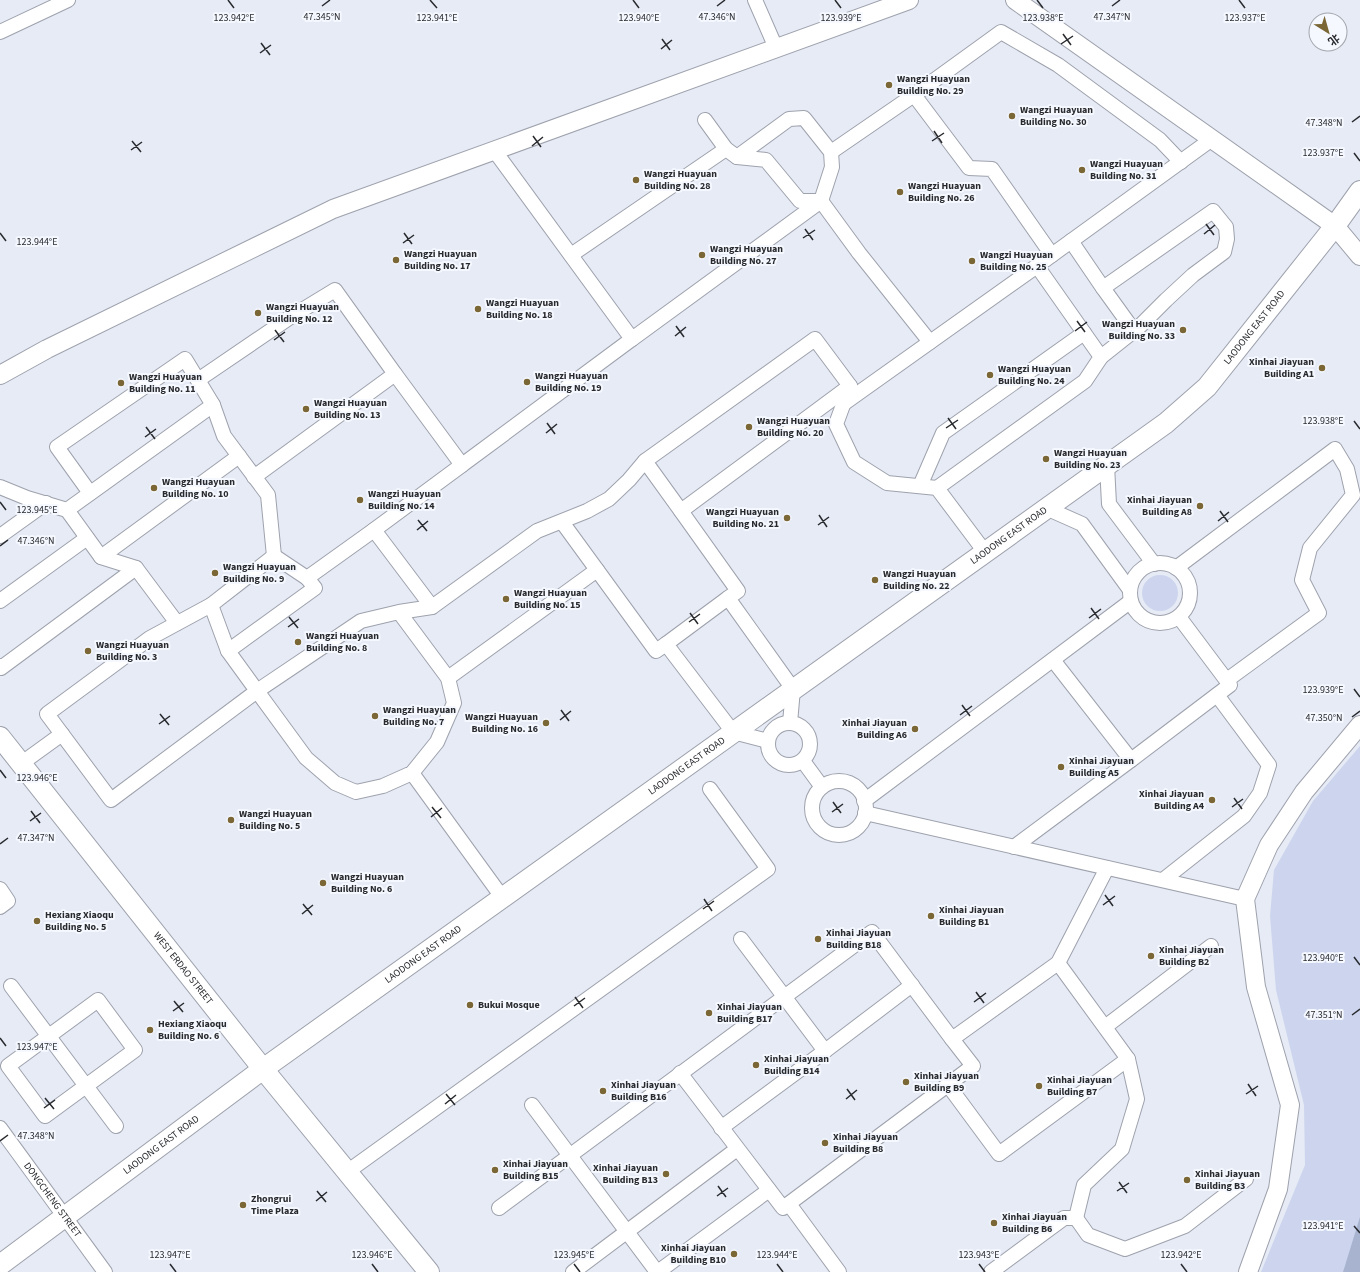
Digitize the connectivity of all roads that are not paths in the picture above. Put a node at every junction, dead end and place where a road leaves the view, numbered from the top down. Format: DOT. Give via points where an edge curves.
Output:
graph roads {
  1 [pos="68,0"];
  2 [pos="755,0"];
  3 [pos="909,0"];
  4 [pos="1015,0"];
  5 [pos="0,32"];
  6 [pos="776,48"];
  7 [pos="914,95"];
  8 [pos="705,120"];
  9 [pos="1212,139"];
  10 [pos="494,150"];
  11 [pos="831,152"];
  12 [pos="732,153"];
  13 [pos="1181,162"];
  14 [pos="1360,191"];
  15 [pos="821,201"];
  16 [pos="1334,226"];
  17 [pos="1071,241"];
  18 [pos="571,255"];
  19 [pos="1052,255"];
  20 [pos="1360,256"];
  21 [pos="1037,266"];
  22 [pos="1103,288"];
  23 [pos="1134,331"];
  24 [pos="1084,333"];
  25 [pos="632,339"];
  26 [pos="930,342"];
  27 [pos="1101,357"];
  28 [pos="395,374"];
  29 [pos="0,375"];
  30 [pos="198,380"];
  31 [pos="850,386"];
  32 [pos="844,404"];
  33 [pos="213,406"];
  34 [pos="239,456"];
  35 [pos="645,461"];
  36 [pos="462,465"];
  37 [pos="1107,465"];
  38 [pos="254,477"];
  39 [pos="920,486"];
  40 [pos="0,487"];
  41 [pos="937,488"];
  42 [pos="90,493"];
  43 [pos="46,503"];
  44 [pos="1046,508"];
  45 [pos="67,510"];
  46 [pos="681,511"];
  47 [pos="562,522"];
  48 [pos="374,530"];
  49 [pos="0,536"];
  50 [pos="87,538"];
  51 [pos="985,552"];
  52 [pos="274,556"];
  53 [pos="101,557"];
  54 [pos="1154,564"];
  55 [pos="136,568"];
  56 [pos="1176,568"];
  57 [pos="597,570"];
  58 [pos="308,578"];
  59 [pos="1131,595"];
  60 [pos="728,598"];
  61 [pos="0,601"];
  62 [pos="211,605"];
  63 [pos="432,607"];
  64 [pos="399,612"];
  65 [pos="1179,616"];
  66 [pos="177,623"];
  67 [pos="666,644"];
  68 [pos="228,651"];
  69 [pos="1053,660"];
  70 [pos="0,666"];
  71 [pos="448,678"];
  72 [pos="1227,680"];
  73 [pos="793,689"];
  74 [pos="257,691"];
  75 [pos="1217,695"];
  76 [pos="790,723"];
  77 [pos="1360,725"];
  78 [pos="733,732"];
  79 [pos="62,734"];
  80 [pos="1,739"];
  81 [pos="768,742"];
  82 [pos="1131,760"];
  83 [pos="803,761"];
  84 [pos="22,763"];
  85 [pos="412,772"];
  86 [pos="822,787"];
  87 [pos="710,789"];
  88 [pos="865,807"];
  89 [pos="1014,847"];
  90 [pos="1107,868"];
  91 [pos="1163,880"];
  92 [pos="0,889"];
  93 [pos="502,897"];
  94 [pos="1245,899"];
  95 [pos="0,906"];
  96 [pos="741,939"];
  97 [pos="1212,946"];
  98 [pos="1058,963"];
  99 [pos="912,985"];
  100 [pos="11,986"];
  101 [pos="784,997"];
  102 [pos="1105,1027"];
  103 [pos="48,1036"];
  104 [pos="952,1039"];
  105 [pos="825,1051"];
  106 [pos="1128,1059"];
  107 [pos="263,1069"];
  108 [pos="680,1074"];
  109 [pos="948,1085"];
  110 [pos="86,1086"];
  111 [pos="532,1105"];
  112 [pos="116,1126"];
  113 [pos="0,1128"];
  114 [pos="722,1128"];
  115 [pos="738,1149"];
  116 [pos="570,1155"];
  117 [pos="347,1172"];
  118 [pos="1246,1179"];
  119 [pos="769,1190"];
  120 [pos="789,1204"];
  121 [pos="499,1208"];
  122 [pos="64,1216"];
  123 [pos="1076,1218"];
  124 [pos="627,1232"];
  125 [pos="0,1264"];
  126 [pos="424,1270"];
  127 [pos="105,1272"];
  128 [pos="573,1272"];
  129 [pos="657,1272"];
  130 [pos="839,1272"];
  131 [pos="991,1272"];
  132 [pos="1248,1272"];
  1 -- 5 [label="street"];
  2 -- 6 [label="street"];
  3 -- 6 [label="street"];
  4 -- 9 [label="street"];
  6 -- 10 [label="street"];
  7 -- 11 [label="street"];
  7 -- 13 [label="street" via="1001,32 1058,65 1160,140"];
  7 -- 19 [label="street" via="969,168 992,169"];
  8 -- 12 [label="street"];
  9 -- 13 [label="street"];
  9 -- 16 [label="street"];
  10 -- 18 [label="street"];
  10 -- 29 [label="street" via="332,209 47,349"];
  11 -- 12 [label="street" via="804,118 789,119"];
  11 -- 15 [label="street" via="832,167"];
  12 -- 15 [label="street" via="766,160 800,201"];
  12 -- 18 [label="street"];
  13 -- 17 [label="street"];
  14 -- 16 [label="main road, LAODONG EAST ROAD"];
  15 -- 25 [label="street"];
  15 -- 26 [label="street"];
  16 -- 20 [label="street"];
  16 -- 37 [label="main road, LAODONG EAST ROAD" via="1207,387 1166,423"];
  17 -- 19 [label="street"];
  17 -- 22 [label="street"];
  18 -- 25 [label="street"];
  19 -- 21 [label="street"];
  21 -- 24 [label="street"];
  21 -- 26 [label="street"];
  22 -- 23 [label="street"];
  22 -- 23 [label="street" via="1213,211 1226,227 1224,252 1193,276"];
  23 -- 27 [label="street"];
  24 -- 27 [label="street"];
  24 -- 39 [label="street" via="943,433"];
  25 -- 36 [label="street"];
  26 -- 32 [label="street"];
  27 -- 41 [label="street" via="1085,381"];
  28 -- 30 [label="street" via="335,290"];
  28 -- 36 [label="street"];
  28 -- 38 [label="street"];
  30 -- 33 [label="street"];
  30 -- 42 [label="street" via="186,359 57,447"];
  31 -- 32 [label="street"];
  31 -- 35 [label="street" via="815,339"];
  31 -- 46 [label="street"];
  32 -- 39 [label="street" via="836,424 854,462 887,483"];
  33 -- 34 [label="street" via="224,436"];
  33 -- 42 [label="street"];
  34 -- 38 [label="street"];
  34 -- 53 [label="street"];
  35 -- 46 [label="street"];
  35 -- 47 [label="street" via="609,499"];
  36 -- 48 [label="street"];
  37 -- 44 [label="main road, LAODONG EAST ROAD"];
  37 -- 54 [label="street" via="1109,504"];
  38 -- 52 [label="street" via="268,495"];
  39 -- 41 [label="street"];
  40 -- 43 [label="street"];
  41 -- 51 [label="street"];
  42 -- 45 [label="street"];
  43 -- 45 [label="street"];
  43 -- 49 [label="street"];
  44 -- 51 [label="main road, LAODONG EAST ROAD"];
  44 -- 59 [label="street" via="1082,524"];
  45 -- 50 [label="street"];
  46 -- 60 [label="street" via="738,591"];
  47 -- 57 [label="street"];
  47 -- 63 [label="street" via="537,531"];
  48 -- 58 [label="street"];
  48 -- 63 [label="street"];
  50 -- 53 [label="street"];
  50 -- 61 [label="street"];
  51 -- 73 [label="main road, LAODONG EAST ROAD"];
  52 -- 58 [label="street"];
  52 -- 62 [label="street"];
  53 -- 55 [label="street"];
  54 -- 56 [label="street" via="1160,563"];
  54 -- 59 [label="street" via="1142,569 1135,577"];
  55 -- 66 [label="street"];
  55 -- 70 [label="street" via="1,668"];
  56 -- 65 [label="street" via="1184,575 1190,593 1186,607"];
  56 -- 72 [label="street" via="1335,449 1347,469 1353,495 1310,548 1302,580 1319,613"];
  57 -- 67 [label="street" via="656,650"];
  57 -- 71 [label="street"];
  58 -- 68 [label="street" via="315,588"];
  59 -- 65 [label="street" via="1133,607 1148,621 1168,622"];
  59 -- 69 [label="street"];
  60 -- 67 [label="street"];
  60 -- 73 [label="street"];
  62 -- 66 [label="street"];
  62 -- 68 [label="street"];
  63 -- 64 [label="street"];
  64 -- 71 [label="street"];
  64 -- 74 [label="street" via="361,620"];
  65 -- 72 [label="street"];
  66 -- 79 [label="street" via="150,638 47,714"];
  67 -- 78 [label="street"];
  68 -- 74 [label="street"];
  69 -- 82 [label="street"];
  69 -- 88 [label="street"];
  71 -- 85 [label="street" via="454,703 437,742"];
  72 -- 75 [label="street" via="1230,685"];
  73 -- 76 [label="street"];
  73 -- 78 [label="main road, LAODONG EAST ROAD"];
  74 -- 79 [label="street" via="111,800"];
  74 -- 85 [label="street" via="306,758 335,783 356,792 382,786"];
  75 -- 82 [label="street"];
  75 -- 91 [label="street" via="1268,765 1260,793 1244,816"];
  76 -- 81 [label="street" via="776,727 771,732"];
  76 -- 83 [label="street" via="797,724 808,734 810,748"];
  77 -- 94 [label="street" via="1304,792 1269,845"];
  78 -- 81 [label="street"];
  78 -- 93 [label="main road, LAODONG EAST ROAD"];
  79 -- 84 [label="street"];
  80 -- 84 [label="main road, WEST ERDAO STREET"];
  81 -- 83 [label="street" via="769,752 777,762 790,766"];
  82 -- 89 [label="street"];
  83 -- 86 [label="street"];
  84 -- 107 [label="main road, WEST ERDAO STREET"];
  85 -- 93 [label="street"];
  86 -- 88 [label="street" via="842,781 851,784 863,796"];
  86 -- 88 [label="street" via="814,798 813,815 823,830 831,834 849,833 856,828 862,821"];
  87 -- 117 [label="street" via="768,869"];
  88 -- 89 [label="street"];
  89 -- 90 [label="street"];
  90 -- 91 [label="street"];
  90 -- 98 [label="street"];
  91 -- 94 [label="street"];
  92 -- 95 [label="street" via="8,901"];
  93 -- 107 [label="main road, LAODONG EAST ROAD"];
  94 -- 132 [label="street" via="1256,987 1290,1105 1278,1188"];
  96 -- 101 [label="street"];
  97 -- 102 [label="street"];
  98 -- 102 [label="street"];
  98 -- 104 [label="street"];
  99 -- 101 [label="street" via="872,932"];
  99 -- 104 [label="street"];
  99 -- 105 [label="street"];
  100 -- 103 [label="street"];
  101 -- 105 [label="street"];
  101 -- 108 [label="street"];
  102 -- 106 [label="street"];
  103 -- 110 [label="street"];
  103 -- 110 [label="street" via="8,1066 45,1116"];
  103 -- 110 [label="street" via="98,1000 135,1050"];
  104 -- 109 [label="street" via="973,1066"];
  105 -- 114 [label="street"];
  106 -- 109 [label="street" via="999,1154"];
  106 -- 123 [label="street" via="1137,1099 1122,1149 1084,1184"];
  107 -- 117 [label="main road, WEST ERDAO STREET"];
  107 -- 122 [label="main road, LAODONG EAST ROAD"];
  108 -- 114 [label="street"];
  108 -- 116 [label="street"];
  109 -- 120 [label="street"];
  110 -- 112 [label="street"];
  111 -- 116 [label="street"];
  113 -- 122 [label="street, DONGCHENG STREET"];
  114 -- 115 [label="street"];
  115 -- 119 [label="street"];
  115 -- 124 [label="street"];
  116 -- 121 [label="street"];
  116 -- 124 [label="street"];
  117 -- 126 [label="main road, WEST ERDAO STREET"];
  118 -- 123 [label="street" via="1185,1226 1125,1249 1088,1235"];
  119 -- 120 [label="street" via="783,1208"];
  119 -- 129 [label="street"];
  120 -- 130 [label="street"];
  122 -- 125 [label="main road, LAODONG EAST ROAD"];
  122 -- 127 [label="street, DONGCHENG STREET"];
  123 -- 131 [label="street" via="1064,1218"];
  124 -- 128 [label="street"];
  124 -- 129 [label="street"];
}
